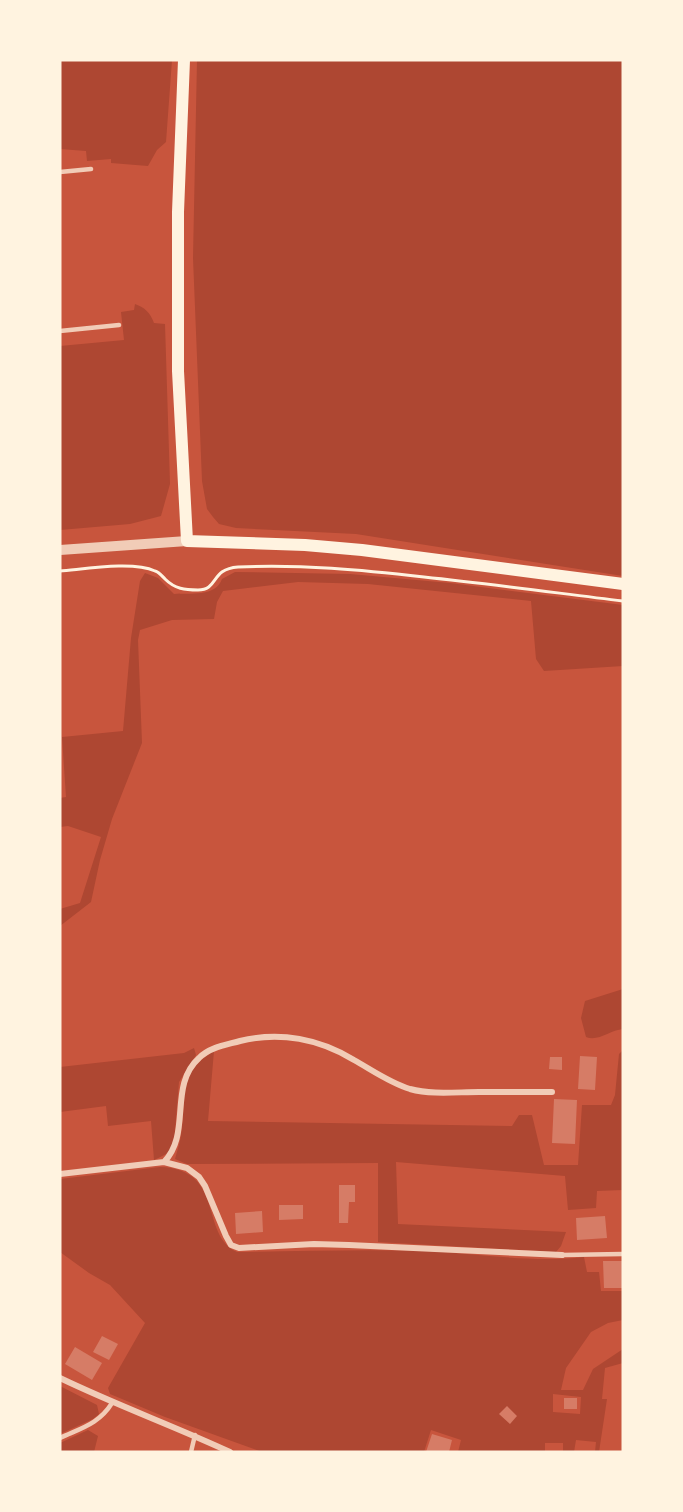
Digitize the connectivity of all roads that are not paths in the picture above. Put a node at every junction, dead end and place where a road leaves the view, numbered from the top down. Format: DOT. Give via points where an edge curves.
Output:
graph roads {
  1 [pos="184,60"];
  2 [pos="91,169"];
  3 [pos="60,172"];
  4 [pos="119,325"];
  5 [pos="60,331"];
  6 [pos="187,541"];
  7 [pos="60,550"];
  8 [pos="623,584"];
  9 [pos="552,1092"];
  10 [pos="164,1162"];
  11 [pos="60,1174"];
  12 [pos="623,1254"];
  13 [pos="562,1255"];
  14 [pos="60,1378"];
  15 [pos="112,1403"];
  16 [pos="195,1435"];
  17 [pos="60,1438"];
  18 [pos="191,1452"];
  19 [pos="230,1452"];
  1 -- 6 [label="main road" via="177,212 178,371"];
  2 -- 3 [label="lane"];
  4 -- 5 [label="lane"];
  6 -- 7 [label="street"];
  6 -- 8 [label="main road" via="362,550"];
  9 -- 10 [label="street" via="443,1093 411,1089 315,1041 273,1037 245,1040 212,1049 194,1063 183,1084 176,1144"];
  10 -- 11 [label="street"];
  10 -- 13 [label="street" via="187,1168 199,1177 231,1245 239,1248 314,1244"];
  12 -- 13 [label="lane"];
  14 -- 15 [label="street"];
  15 -- 16 [label="street"];
  15 -- 17 [label="lane" via="93,1424"];
  16 -- 18 [label="lane"];
  16 -- 19 [label="street"];
}
